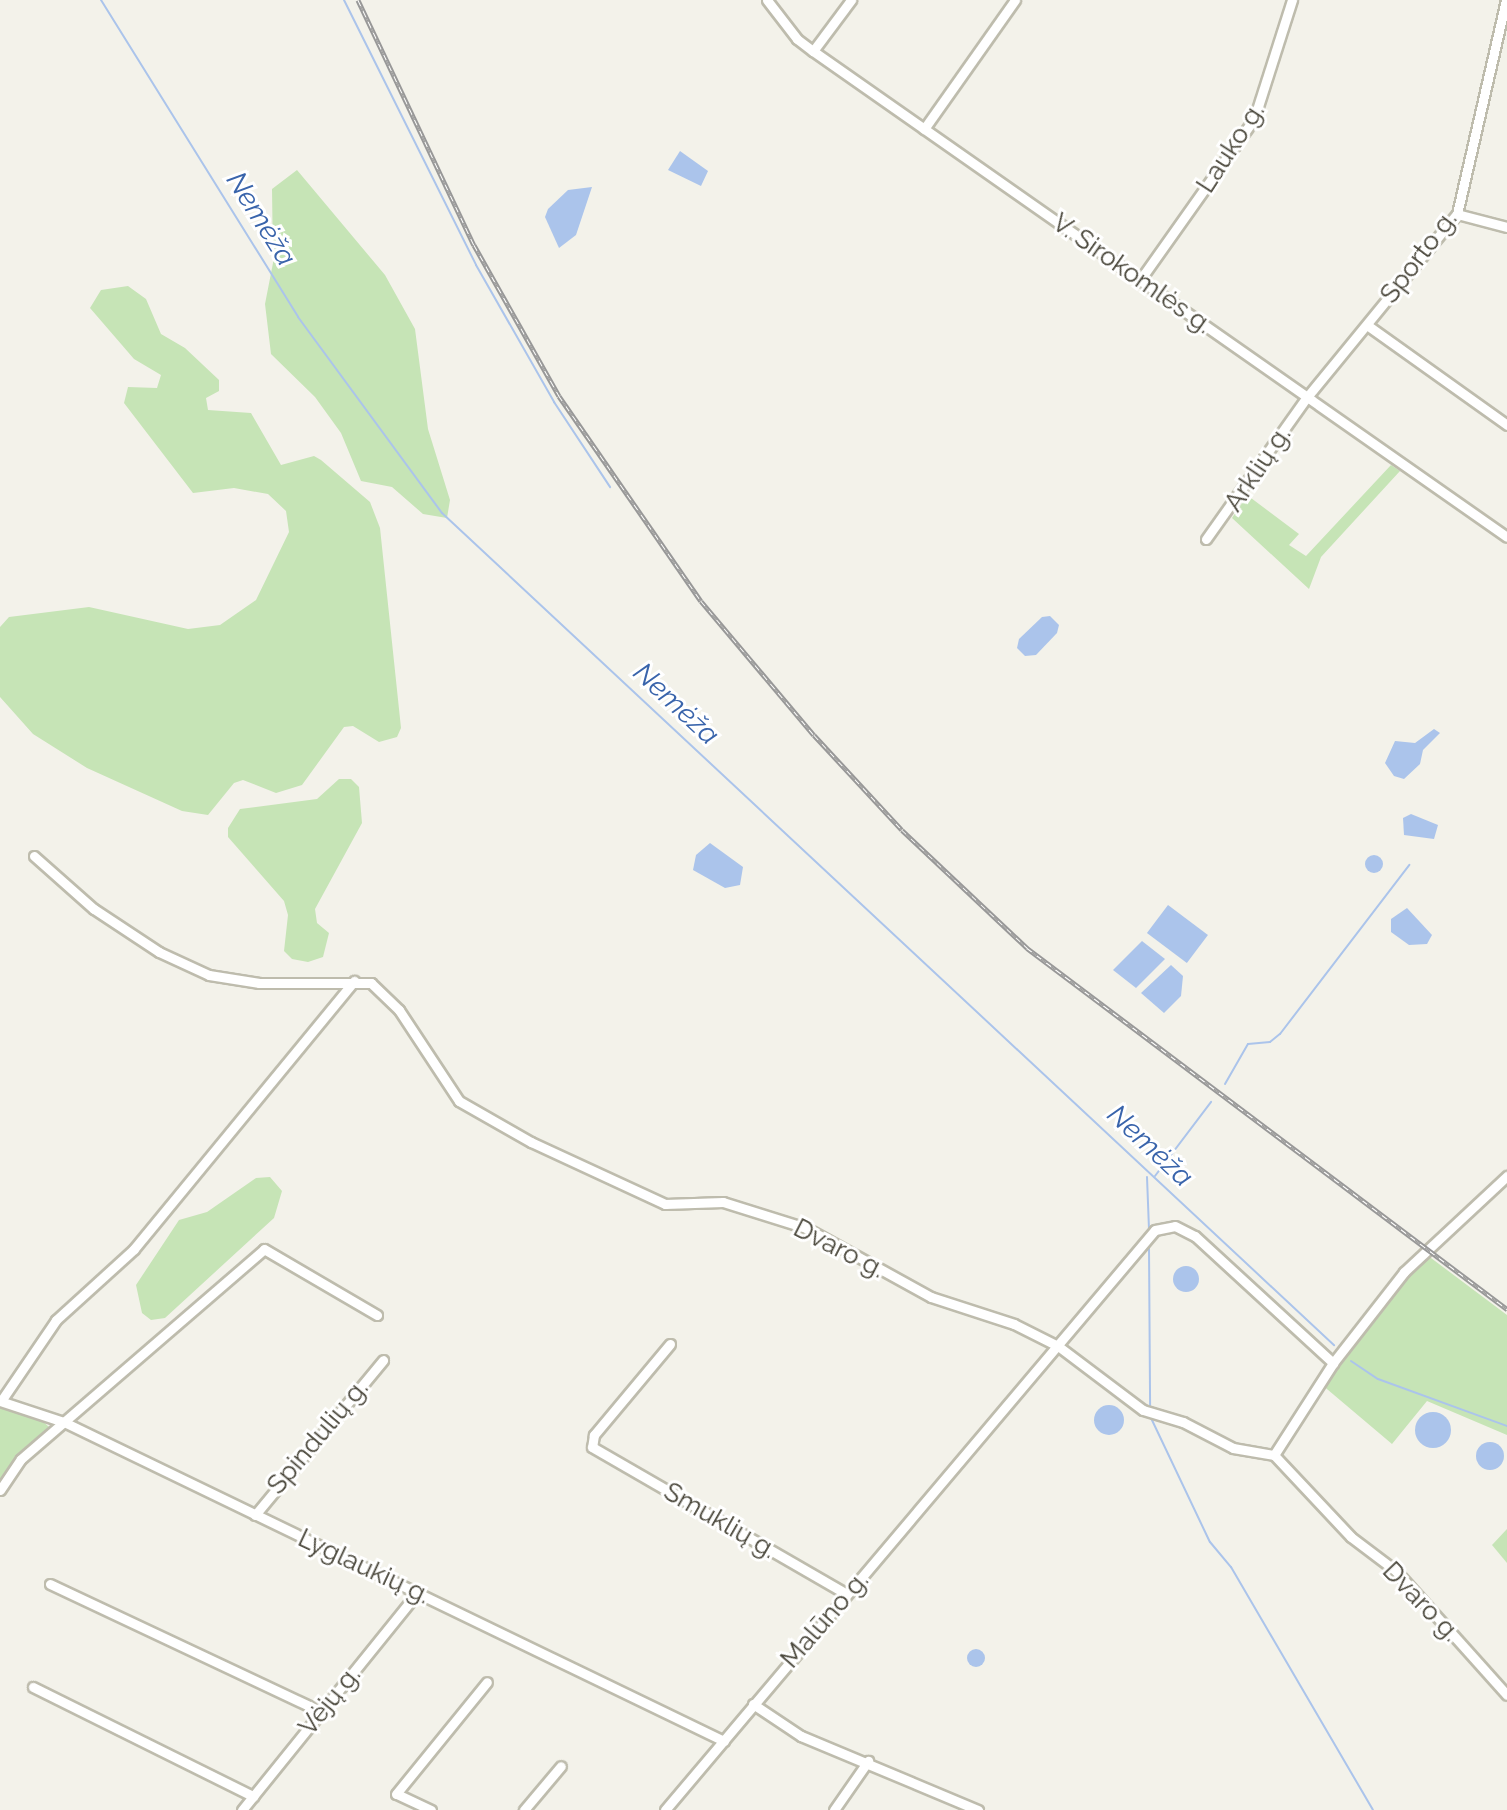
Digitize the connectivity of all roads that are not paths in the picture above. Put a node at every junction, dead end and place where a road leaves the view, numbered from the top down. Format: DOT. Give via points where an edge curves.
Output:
graph roads {
  1 [pos="767,0"];
  2 [pos="851,0"];
  3 [pos="1015,0"];
  4 [pos="1292,0"];
  5 [pos="1506,0"];
  6 [pos="813,51"];
  7 [pos="924,129"];
  8 [pos="1457,214"];
  9 [pos="1507,227"];
  10 [pos="1140,280"];
  11 [pos="1367,325"];
  12 [pos="1307,397"];
  13 [pos="1507,425"];
  14 [pos="1507,537"];
  15 [pos="1206,539"];
  16 [pos="34,856"];
  17 [pos="354,981"];
  18 [pos="1507,1176"];
  19 [pos="377,1315"];
  20 [pos="670,1344"];
  21 [pos="1058,1346"];
  22 [pos="383,1360"];
  23 [pos="1333,1363"];
  24 [pos="0,1400"];
  25 [pos="64,1422"];
  26 [pos="1274,1455"];
  27 [pos="0,1490"];
  28 [pos="255,1515"];
  29 [pos="50,1584"];
  30 [pos="418,1592"];
  31 [pos="847,1594"];
  32 [pos="487,1682"];
  33 [pos="33,1687"];
  34 [pos="1507,1695"];
  35 [pos="753,1704"];
  36 [pos="322,1712"];
  37 [pos="724,1741"];
  38 [pos="868,1761"];
  39 [pos="561,1766"];
  40 [pos="253,1796"];
  41 [pos="242,1810"];
  42 [pos="431,1810"];
  43 [pos="524,1810"];
  44 [pos="665,1810"];
  45 [pos="834,1810"];
  46 [pos="978,1810"];
  1 -- 6 [label="street, V. Sirokomlės g."];
  2 -- 6 [label="street"];
  3 -- 7 [label="street"];
  4 -- 10 [label="street, Lauko g." via="1254,119"];
  5 -- 8 [label="street, Sporto g."];
  6 -- 7 [label="street, V. Sirokomlės g."];
  7 -- 10 [label="street, V. Sirokomlės g."];
  8 -- 9 [label="street"];
  8 -- 11 [label="street, Sporto g."];
  10 -- 12 [label="street, V. Sirokomlės g."];
  11 -- 12 [label="street, Sporto g."];
  11 -- 13 [label="street"];
  12 -- 14 [label="street, V. Sirokomlės g."];
  12 -- 15 [label="street, Arklių g."];
  16 -- 17 [label="street, Dvaro g." via="125,929 209,975 259,983"];
  17 -- 21 [label="street, Dvaro g." via="371,983 399,1010 459,1101 531,1142 665,1204 723,1202 806,1228 931,1297 1014,1324"];
  17 -- 24 [label="street" via="134,1249 48,1329"];
  18 -- 23 [label="street" via="1429,1245"];
  19 -- 25 [label="street" via="264,1249"];
  20 -- 31 [label="street, Smuklių g." via="594,1435 592,1447"];
  21 -- 23 [label="street, Malūno g." via="1146,1238 1175,1226 1195,1236"];
  21 -- 26 [label="street, Dvaro g." via="1143,1410 1183,1422 1233,1448"];
  21 -- 31 [label="street, Malūno g."];
  22 -- 28 [label="street, Spindulių g."];
  23 -- 26 [label="street"];
  24 -- 25 [label="street, Lyglaukių g."];
  25 -- 27 [label="street" via="21,1459"];
  25 -- 28 [label="street, Lyglaukių g."];
  26 -- 34 [label="street, Dvaro g." via="1351,1537 1396,1571"];
  28 -- 30 [label="street, Lyglaukių g."];
  29 -- 36 [label="street"];
  30 -- 36 [label="street, Vėjų g."];
  30 -- 37 [label="street, Lyglaukių g."];
  31 -- 35 [label="street, Malūno g."];
  32 -- 42 [label="street" via="396,1794"];
  33 -- 40 [label="street"];
  35 -- 37 [label="street, Malūno g."];
  35 -- 38 [label="street" via="801,1736"];
  36 -- 40 [label="street, Vėjų g."];
  37 -- 44 [label="street, Malūno g."];
  38 -- 45 [label="street"];
  38 -- 46 [label="street"];
  39 -- 43 [label="street"];
  40 -- 41 [label="street, Vėjų g."];
}
